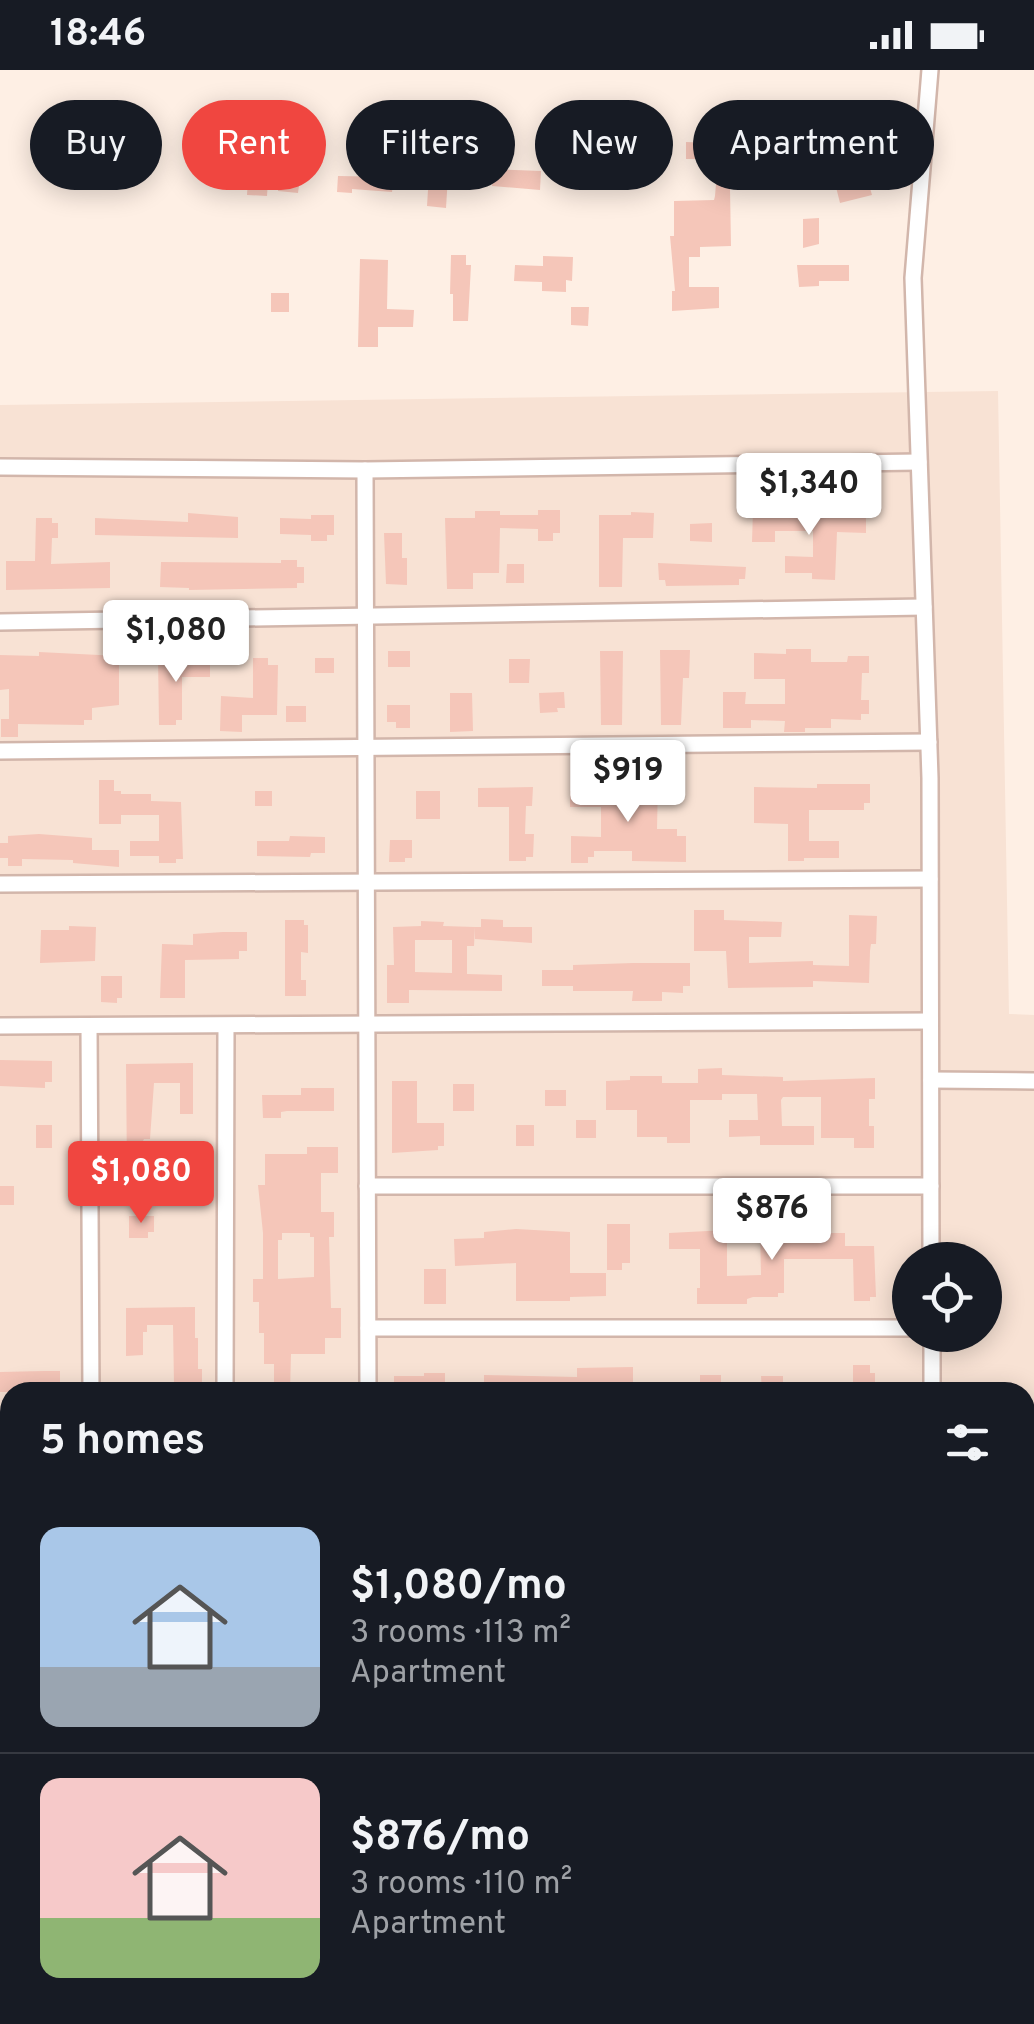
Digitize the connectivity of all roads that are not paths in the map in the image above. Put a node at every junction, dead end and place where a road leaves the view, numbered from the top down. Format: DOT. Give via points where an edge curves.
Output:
graph roads {
  1 [pos="930,70"];
  2 [pos="919,462"];
  3 [pos="0,467"];
  4 [pos="365,470"];
  5 [pos="924,607"];
  6 [pos="363,618"];
  7 [pos="0,622"];
  8 [pos="929,742"];
  9 [pos="366,749"];
  10 [pos="0,750"];
  11 [pos="930,879"];
  12 [pos="366,882"];
  13 [pos="0,884"];
  14 [pos="930,1022"];
  15 [pos="0,1026"];
  16 [pos="90,1026"];
  17 [pos="226,1026"];
  18 [pos="367,1026"];
  19 [pos="931,1080"];
  20 [pos="1034,1081"];
  21 [pos="367,1186"];
  22 [pos="931,1186"];
  23 [pos="931,1242"];
  24 [pos="368,1328"];
  25 [pos="892,1328"];
  26 [pos="932,1352"];
  27 [pos="91,1382"];
  28 [pos="224,1382"];
  29 [pos="368,1382"];
  30 [pos="932,1382"];
  1 -- 2 [label="street" via="913,278"];
  2 -- 4 [label="street"];
  2 -- 5 [label="street"];
  3 -- 4 [label="street"];
  4 -- 6 [label="street"];
  5 -- 6 [label="street"];
  5 -- 8 [label="street"];
  6 -- 7 [label="street"];
  6 -- 9 [label="street"];
  8 -- 9 [label="street"];
  8 -- 11 [label="street"];
  9 -- 10 [label="street"];
  9 -- 12 [label="street"];
  11 -- 12 [label="street"];
  11 -- 14 [label="street"];
  12 -- 13 [label="street"];
  12 -- 18 [label="street"];
  14 -- 18 [label="street"];
  14 -- 19 [label="street"];
  15 -- 16 [label="street"];
  16 -- 17 [label="street"];
  16 -- 27 [label="street"];
  17 -- 18 [label="street"];
  17 -- 28 [label="street"];
  18 -- 21 [label="street"];
  19 -- 20 [label="street"];
  19 -- 22 [label="street"];
  21 -- 22 [label="street"];
  21 -- 24 [label="street"];
  22 -- 23 [label="street"];
  24 -- 25 [label="street"];
  24 -- 29 [label="street"];
  26 -- 30 [label="street"];
}
